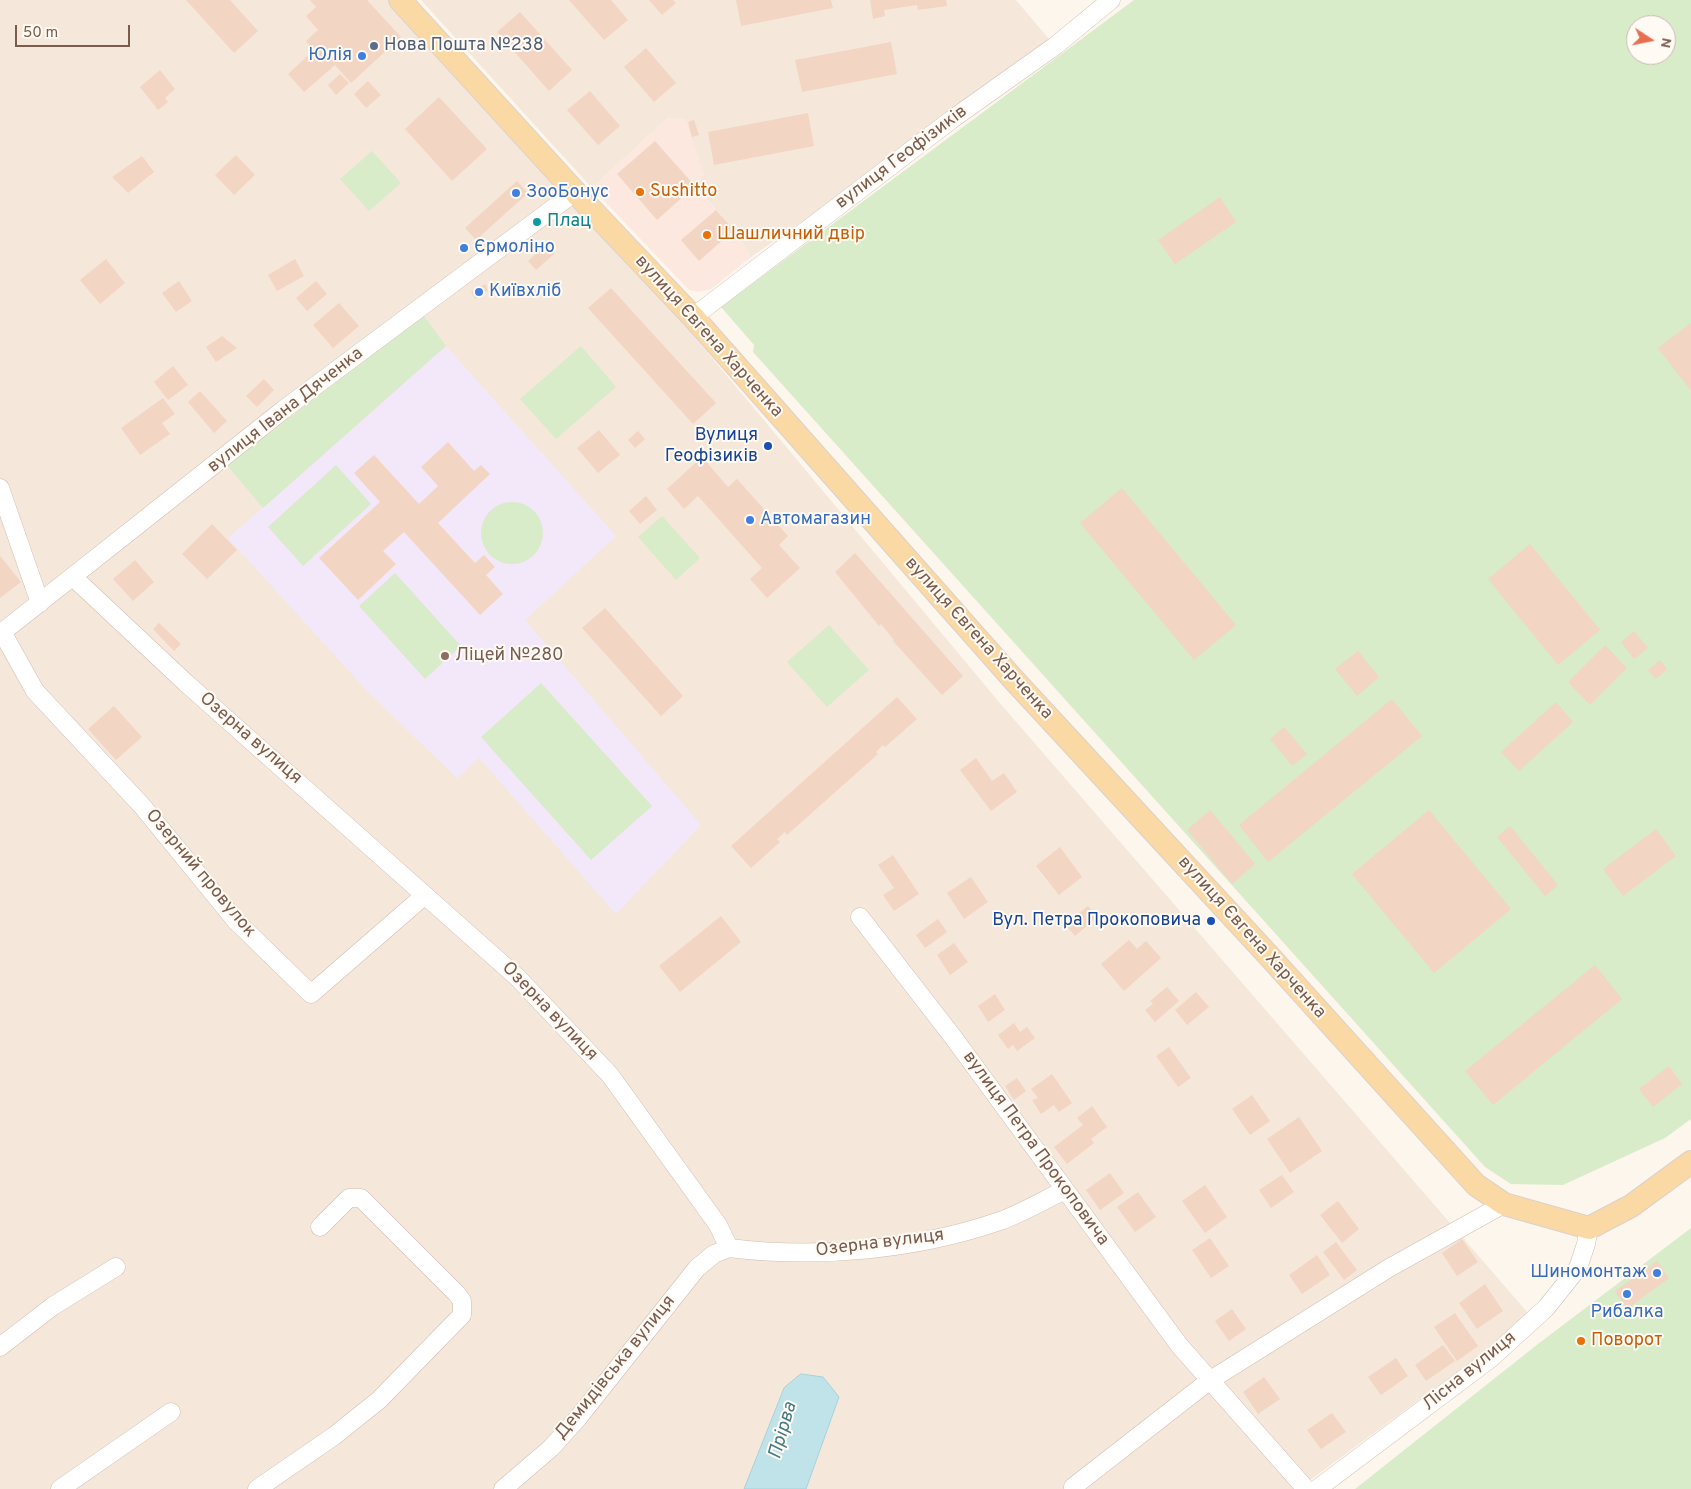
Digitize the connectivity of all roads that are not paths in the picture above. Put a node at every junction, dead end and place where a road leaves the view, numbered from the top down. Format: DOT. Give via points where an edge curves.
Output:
graph roads {
  1 [pos="400,0"];
  2 [pos="1111,0"];
  3 [pos="575,192"];
  4 [pos="692,317"];
  5 [pos="0,488"];
  6 [pos="72,577"];
  7 [pos="40,603"];
  8 [pos="1,633"];
  9 [pos="425,894"];
  10 [pos="860,917"];
  11 [pos="1691,1162"];
  12 [pos="1065,1190"];
  13 [pos="1504,1204"];
  14 [pos="320,1227"];
  15 [pos="1589,1228"];
  16 [pos="729,1248"];
  17 [pos="116,1267"];
  18 [pos="0,1348"];
  19 [pos="1209,1381"];
  20 [pos="171,1412"];
  21 [pos="1073,1487"];
  22 [pos="60,1489"];
  23 [pos="257,1489"];
  24 [pos="503,1489"];
  25 [pos="1306,1489"];
  26 [pos="1317,1489"];
  1 -- 3 [label="main road, вулиця Євгена Харченка"];
  2 -- 4 [label="street, вулиця Геофізиків" via="1055,46 951,120"];
  3 -- 4 [label="main road, вулиця Євгена Харченка"];
  3 -- 6 [label="street, вулиця Івана Дяченка" via="283,410"];
  4 -- 13 [label="main road, вулиця Євгена Харченка" via="980,642 1269,956 1460,1170 1489,1196"];
  5 -- 7 [label="street"];
  6 -- 7 [label="street, вулиця Івана Дяченка"];
  6 -- 9 [label="street, Озерна вулиця" via="186,683"];
  7 -- 8 [label="street, вулиця Івана Дяченка"];
  8 -- 9 [label="street, Озерний провулок" via="35,692 143,807 236,921 311,994"];
  9 -- 16 [label="street, Озерна вулиця" via="518,978 610,1075 697,1194"];
  10 -- 12 [label="street, вулиця Петра Прокоповича"];
  11 -- 15 [label="main road" via="1659,1188"];
  12 -- 16 [label="street, Озерна вулиця" via="1001,1220 945,1237 821,1252 767,1253"];
  12 -- 19 [label="street, вулиця Петра Прокоповича"];
  13 -- 15 [label="main road, вулиця Євгена Харченка"];
  13 -- 19 [label="street" via="1390,1268"];
  14 -- 23 [label="street" via="349,1198 361,1198 458,1294 462,1301 462,1315 379,1400 334,1436"];
  15 -- 26 [label="street, Лісна вулиця" via="1578,1268 1546,1308 1490,1359"];
  16 -- 24 [label="street, Демидівська вулиця" via="714,1254 697,1268 578,1418 551,1448"];
  17 -- 18 [label="street" via="53,1306"];
  19 -- 21 [label="street"];
  19 -- 25 [label="street, вулиця Петра Прокоповича"];
  20 -- 22 [label="street"];
}
